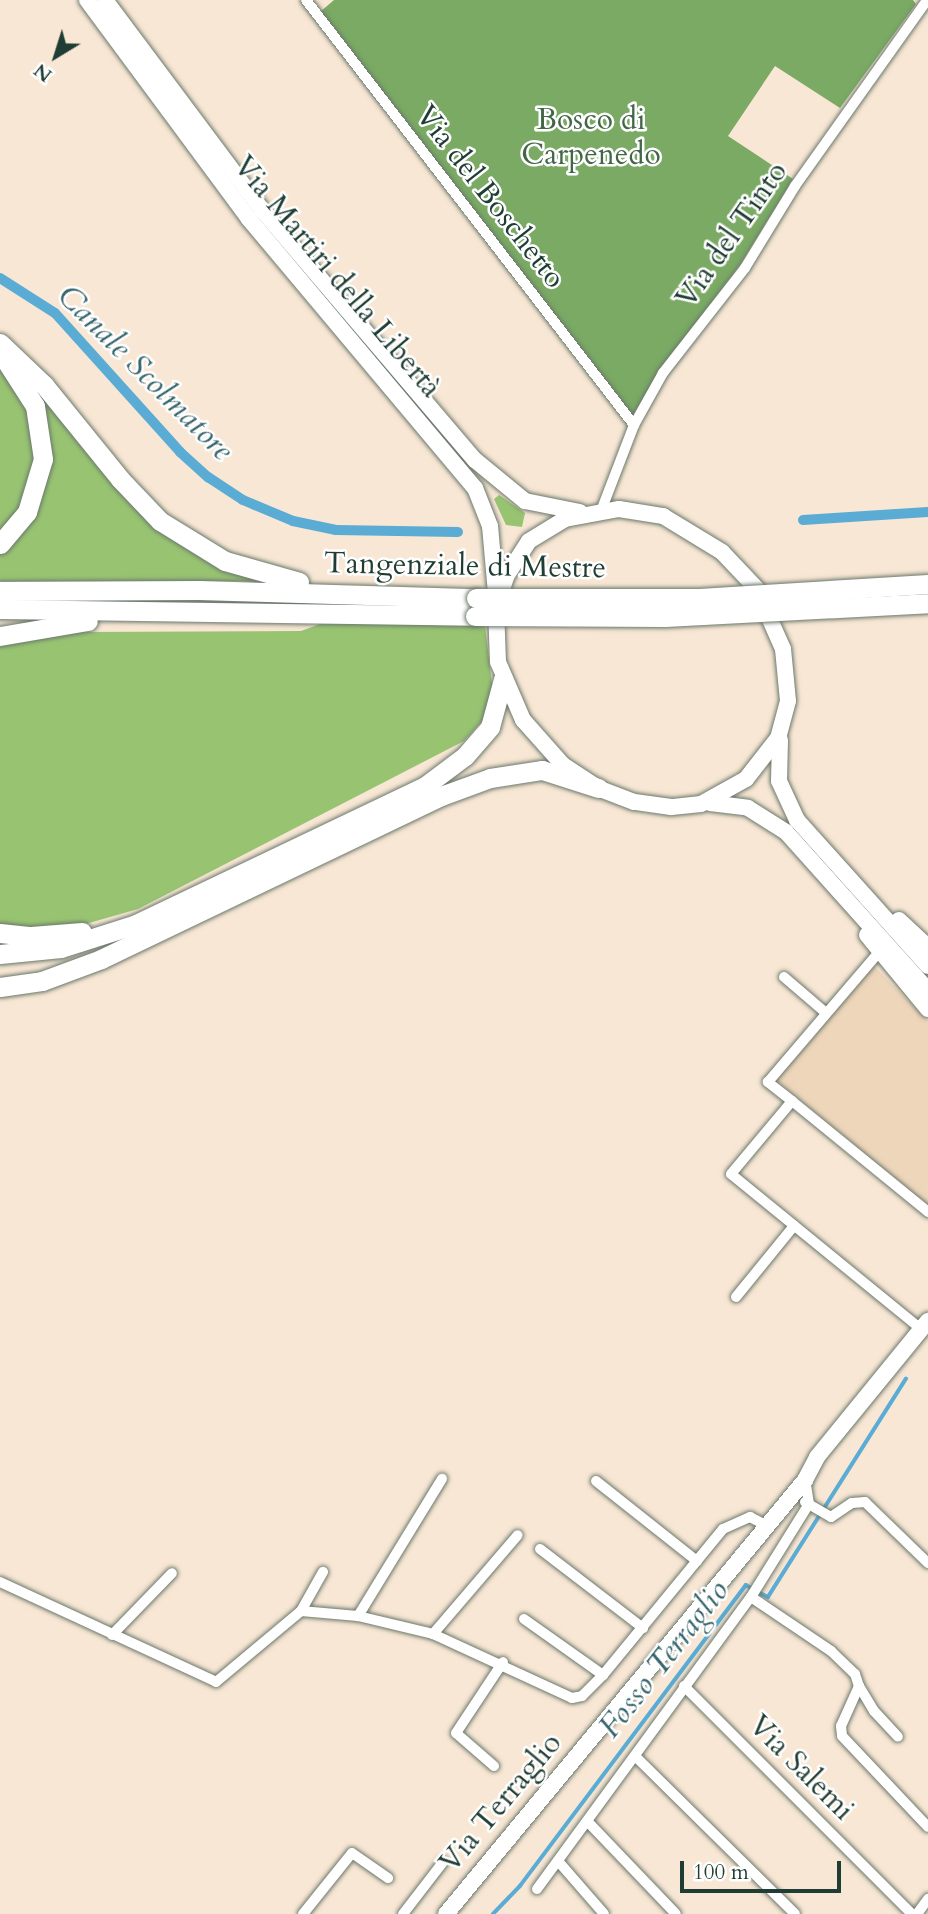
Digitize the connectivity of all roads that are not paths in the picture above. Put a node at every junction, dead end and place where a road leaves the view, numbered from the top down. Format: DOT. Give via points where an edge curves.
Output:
graph roads {
  1 [pos="87,0"];
  2 [pos="105,0"];
  3 [pos="306,0"];
  4 [pos="927,0"];
  5 [pos="0,342"];
  6 [pos="0,356"];
  7 [pos="634,425"];
  8 [pos="597,512"];
  9 [pos="0,544"];
  10 [pos="928,584"];
  11 [pos="0,591"];
  12 [pos="372,596"];
  13 [pos="928,603"];
  14 [pos="475,607"];
  15 [pos="496,608"];
  16 [pos="0,609"];
  17 [pos="261,610"];
  18 [pos="0,636"];
  19 [pos="503,679"];
  20 [pos="781,731"];
  21 [pos="598,788"];
  22 [pos="701,804"];
  23 [pos="834,861"];
  24 [pos="158,914"];
  25 [pos="185,918"];
  26 [pos="0,933"];
  27 [pos="880,944"];
  28 [pos="928,947"];
  29 [pos="0,954"];
  30 [pos="0,966"];
  31 [pos="928,967"];
  32 [pos="784,976"];
  33 [pos="0,987"];
  34 [pos="928,990"];
  35 [pos="928,1009"];
  36 [pos="826,1013"];
  37 [pos="792,1101"];
  38 [pos="928,1212"];
  39 [pos="794,1226"];
  40 [pos="736,1297"];
  41 [pos="928,1309"];
  42 [pos="926,1329"];
  43 [pos="809,1474"];
  44 [pos="442,1479"];
  45 [pos="596,1480"];
  46 [pos="793,1494"];
  47 [pos="816,1510"];
  48 [pos="766,1525"];
  49 [pos="518,1535"];
  50 [pos="540,1549"];
  51 [pos="698,1561"];
  52 [pos="928,1563"];
  53 [pos="323,1572"];
  54 [pos="172,1573"];
  55 [pos="0,1582"];
  56 [pos="754,1594"];
  57 [pos="301,1612"];
  58 [pos="358,1616"];
  59 [pos="524,1619"];
  60 [pos="643,1628"];
  61 [pos="112,1634"];
  62 [pos="433,1634"];
  63 [pos="503,1662"];
  64 [pos="603,1675"];
  65 [pos="684,1686"];
  66 [pos="859,1686"];
  67 [pos="898,1737"];
  68 [pos="636,1757"];
  69 [pos="494,1766"];
  70 [pos="588,1822"];
  71 [pos="928,1827"];
  72 [pos="558,1861"];
  73 [pos="443,1862"];
  74 [pos="388,1878"];
  75 [pos="537,1889"];
  76 [pos="928,1899"];
  77 [pos="303,1914"];
  78 [pos="403,1914"];
  79 [pos="446,1914"];
  80 [pos="604,1914"];
  81 [pos="676,1914"];
  82 [pos="795,1914"];
  83 [pos="915,1914"];
  1 -- 15 [label="main road, Via Martiri della Libertà" via="249,219 475,488 493,544"];
  2 -- 8 [label="main road, Via Martiri della Libertà" via="261,210 475,460 525,501 553,509"];
  3 -- 7 [label="street, Via del Boschetto"];
  4 -- 7 [label="street, Via del Tinto" via="795,186 745,268 663,373"];
  5 -- 12 [label="highway" via="44,385 134,495 185,540 258,574"];
  6 -- 9 [label="highway" via="28,390 43,442 35,495"];
  7 -- 8 [label="street, Via del Tinto"];
  8 -- 15 [label="main road" via="558,522 529,541 511,567"];
  8 -- 20 [label="main road" via="630,509 663,516 705,538 742,570 767,607 783,649 788,689"];
  10 -- 14 [label="highway, Tangenziale di Mestre, bridge"];
  11 -- 12 [label="highway, Tangenziale di Mestre"];
  12 -- 14 [label="highway, Tangenziale di Mestre"];
  13 -- 14 [label="highway, Tangenziale di Mestre, bridge" via="641,618"];
  14 -- 17 [label="highway, Tangenziale di Mestre"];
  15 -- 19 [label="main road" via="495,646"];
  16 -- 17 [label="highway, Tangenziale di Mestre"];
  17 -- 18 [label="highway" via="215,619 67,622"];
  19 -- 21 [label="main road" via="539,741"];
  19 -- 24 [label="highway" via="490,727 440,777"];
  20 -- 22 [label="main road" via="746,779"];
  20 -- 23 [label="main road" via="777,767 783,795 797,820"];
  21 -- 22 [label="main road" via="646,805"];
  21 -- 25 [label="highway" via="542,770 490,778 441,796"];
  22 -- 27 [label="main road" via="728,804 759,812 786,832 838,888"];
  23 -- 28 [label="main road" via="867,886"];
  23 -- 31 [label="main road"];
  24 -- 26 [label="highway" via="61,935"];
  24 -- 29 [label="highway" via="72,946"];
  25 -- 30 [label="highway" via="78,955"];
  25 -- 33 [label="highway" via="70,972"];
  27 -- 34 [label="main road"];
  27 -- 35 [label="main road"];
  27 -- 36 [label="street"];
  32 -- 36 [label="street"];
  36 -- 37 [label="street" via="768,1082"];
  37 -- 38 [label="street"];
  37 -- 39 [label="street" via="731,1174"];
  39 -- 40 [label="street"];
  39 -- 42 [label="street"];
  41 -- 42 [label="main road"];
  42 -- 43 [label="main road, Via Terraglio"];
  43 -- 46 [label="main road, Via Terraglio"];
  43 -- 47 [label="street"];
  44 -- 58 [label="street"];
  45 -- 51 [label="street"];
  46 -- 47 [label="street"];
  46 -- 48 [label="main road, Via Terraglio"];
  47 -- 52 [label="street" via="831,1517 852,1503 865,1502"];
  47 -- 56 [label="street"];
  48 -- 51 [label="street" via="750,1517 733,1521"];
  48 -- 79 [label="main road, Via Terraglio"];
  49 -- 62 [label="street"];
  50 -- 60 [label="street"];
  51 -- 60 [label="street"];
  53 -- 57 [label="street"];
  54 -- 61 [label="street"];
  55 -- 61 [label="street"];
  56 -- 65 [label="street"];
  56 -- 66 [label="street" via="831,1651 855,1674"];
  57 -- 58 [label="street"];
  57 -- 61 [label="street" via="216,1682"];
  58 -- 62 [label="street"];
  59 -- 64 [label="street"];
  60 -- 64 [label="street"];
  62 -- 63 [label="street"];
  63 -- 64 [label="street" via="572,1698 582,1696"];
  63 -- 69 [label="street" via="456,1733"];
  65 -- 68 [label="street"];
  65 -- 83 [label="street, Via Salemi"];
  66 -- 67 [label="street"];
  66 -- 71 [label="street" via="841,1726 842,1736"];
  68 -- 70 [label="street"];
  68 -- 82 [label="street"];
  70 -- 72 [label="street"];
  70 -- 81 [label="street"];
  72 -- 75 [label="street"];
  72 -- 80 [label="street"];
  73 -- 78 [label="street"];
  74 -- 77 [label="street" via="352,1853"];
  76 -- 83 [label="street"];
}
